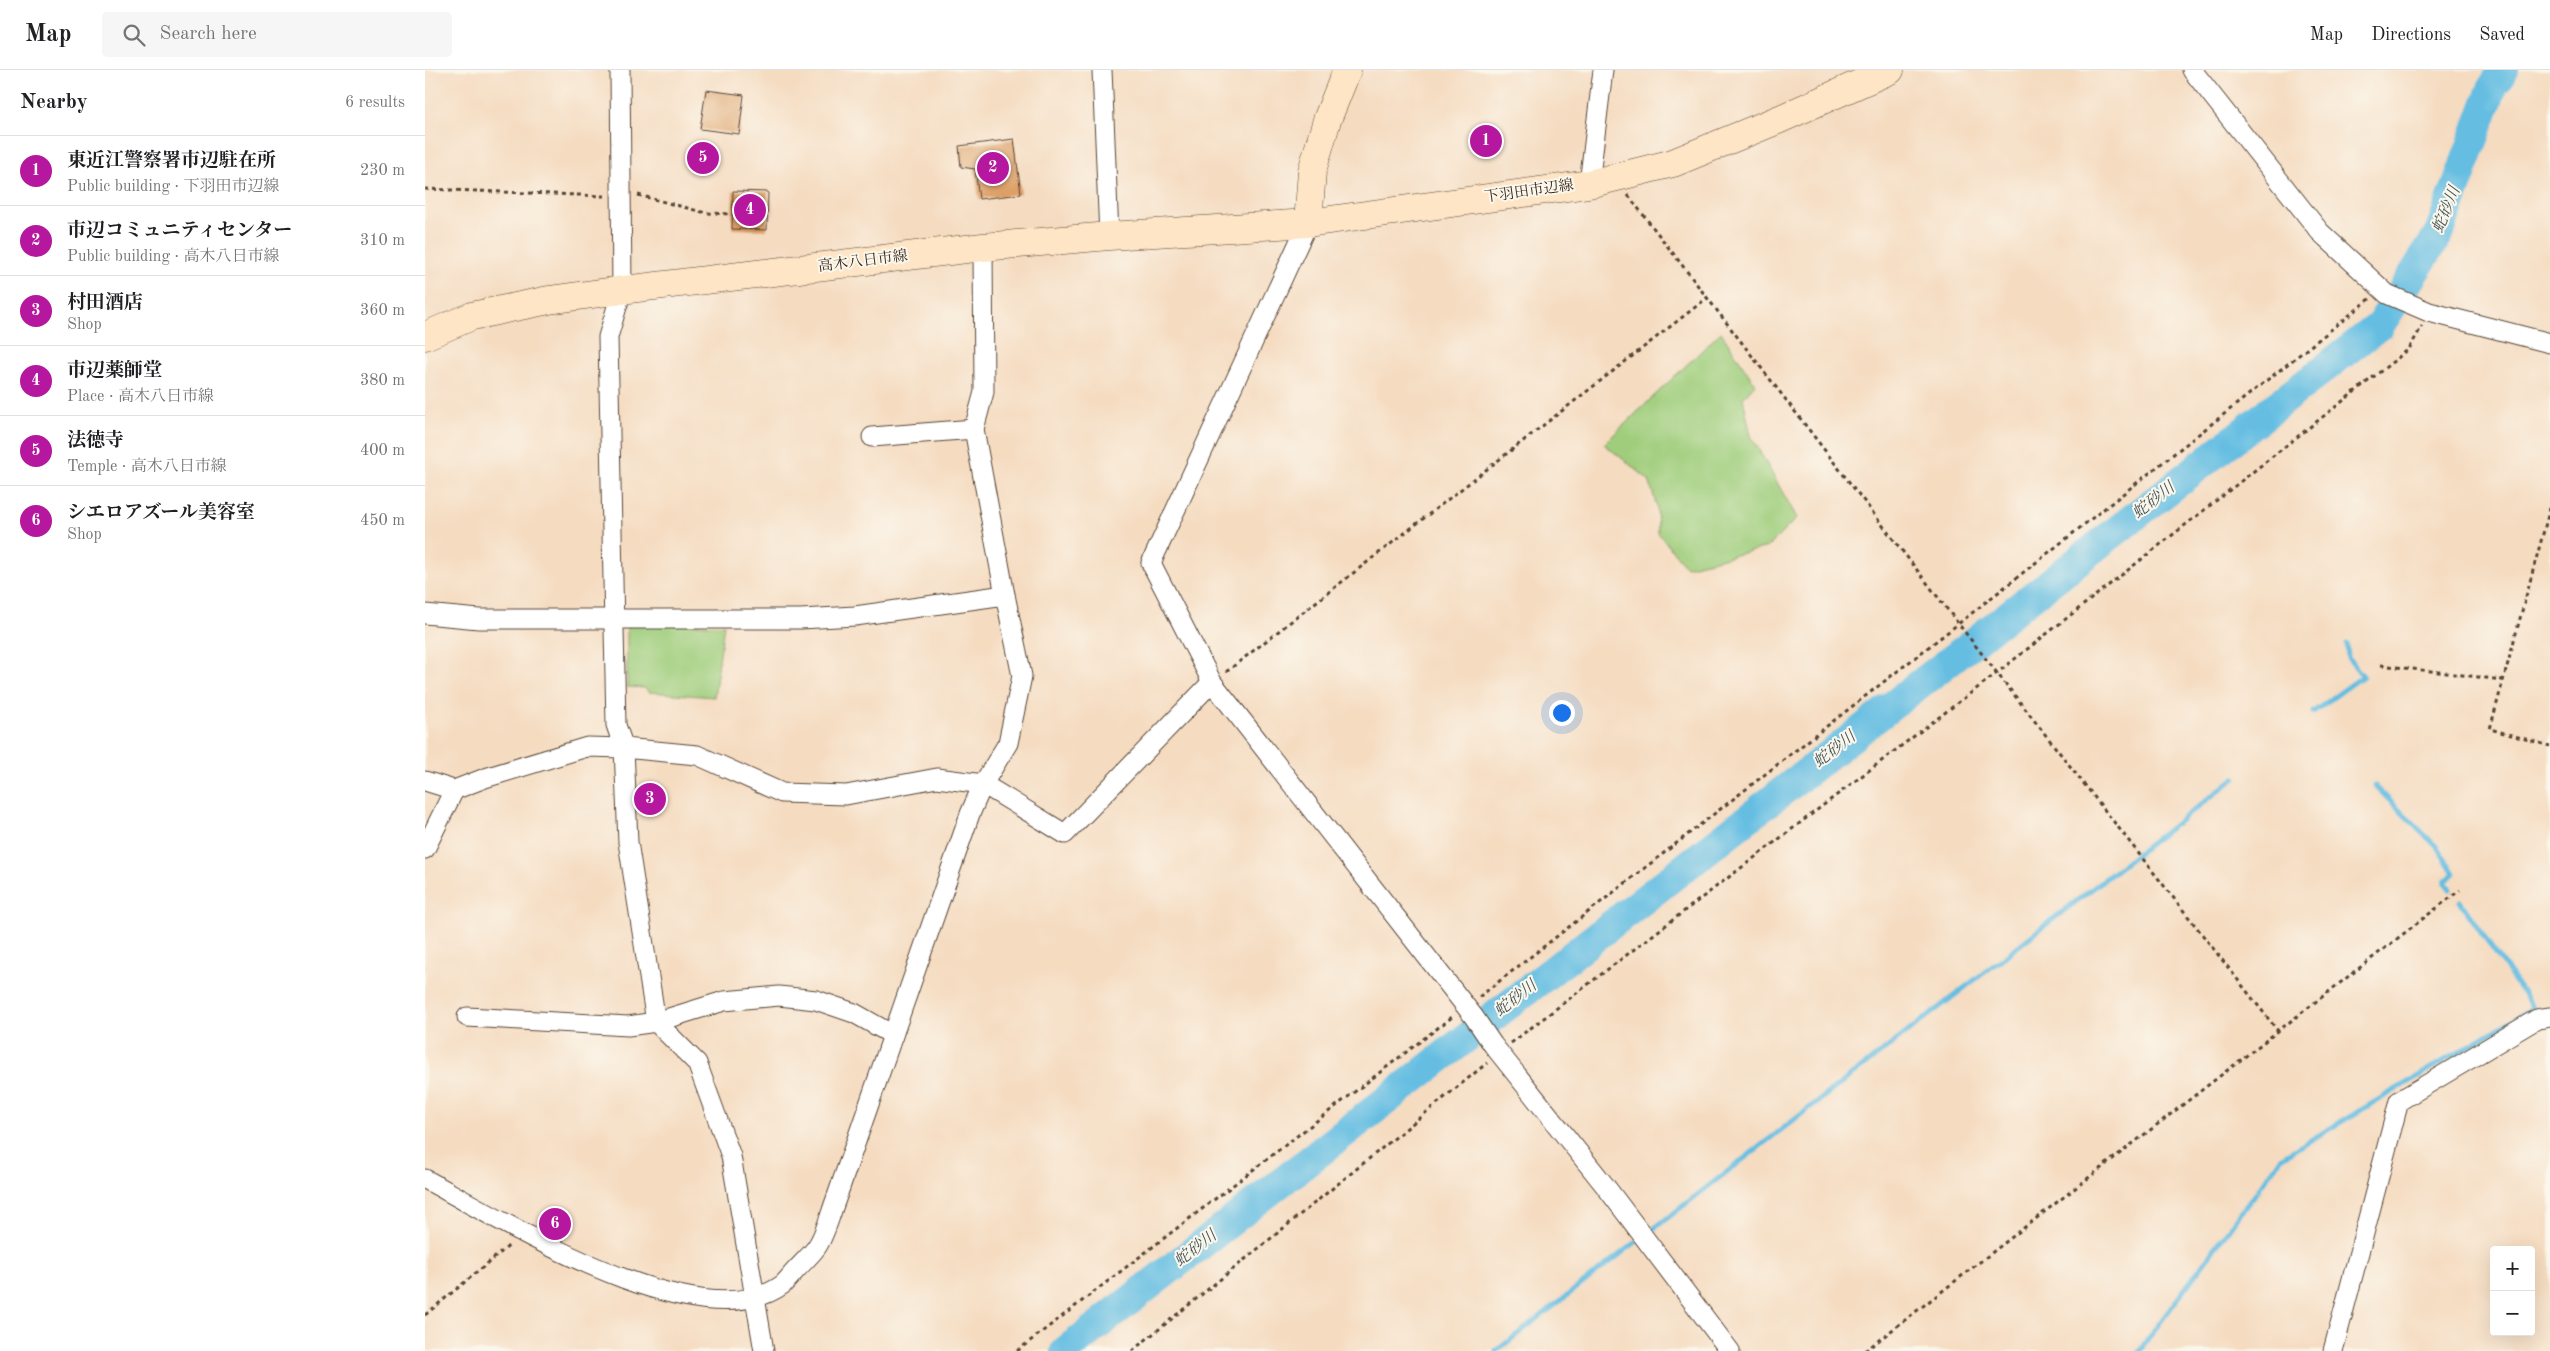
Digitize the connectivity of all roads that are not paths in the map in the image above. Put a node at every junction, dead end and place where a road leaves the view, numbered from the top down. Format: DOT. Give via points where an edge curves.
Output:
graph roads {
  1 [pos="620,70"];
  2 [pos="1102,70"];
  3 [pos="1347,70"];
  4 [pos="1603,70"];
  5 [pos="1890,70"];
  6 [pos="2193,70"];
  7 [pos="1589,184"];
  8 [pos="1308,223"];
  9 [pos="1109,236"];
  10 [pos="983,247"];
  11 [pos="622,290"];
  12 [pos="425,336"];
  13 [pos="2550,343"];
  14 [pos="974,429"];
  15 [pos="872,437"];
  16 [pos="1005,595"];
  17 [pos="425,614"];
  18 [pos="614,619"];
  19 [pos="1212,682"];
  20 [pos="624,748"];
  21 [pos="425,780"];
  22 [pos="983,784"];
  23 [pos="454,790"];
  24 [pos="425,849"];
  25 [pos="467,1017"];
  26 [pos="2550,1017"];
  27 [pos="655,1022"];
  28 [pos="893,1035"];
  29 [pos="425,1179"];
  30 [pos="757,1297"];
  31 [pos="764,1351"];
  32 [pos="1730,1351"];
  33 [pos="2333,1351"];
  1 -- 11 [label="street"];
  2 -- 9 [label="street"];
  3 -- 8 [label="main road" via="1327,120 1312,171"];
  4 -- 7 [label="street"];
  5 -- 7 [label="main road, 下羽田市辺線" via="1780,120 1673,163"];
  6 -- 13 [label="street" via="2320,232 2384,292 2424,310"];
  7 -- 8 [label="main road, 下羽田市辺線"];
  8 -- 9 [label="main road, 高木八日市線"];
  8 -- 19 [label="street" via="1151,563"];
  9 -- 10 [label="main road, 高木八日市線"];
  10 -- 11 [label="main road, 高木八日市線"];
  10 -- 14 [label="street" via="983,392"];
  11 -- 12 [label="main road, 高木八日市線" via="549,300 472,316"];
  11 -- 18 [label="street" via="608,337"];
  14 -- 15 [label="street"];
  14 -- 16 [label="street"];
  16 -- 18 [label="street" via="855,616 760,620"];
  16 -- 22 [label="street" via="1023,676 1008,743"];
  17 -- 18 [label="street" via="479,620"];
  18 -- 20 [label="street" via="616,725"];
  19 -- 22 [label="street" via="1065,834"];
  19 -- 32 [label="street"];
  20 -- 22 [label="street" via="697,754 782,793 846,795 937,778"];
  20 -- 23 [label="street" via="587,747"];
  20 -- 27 [label="street" via="628,842"];
  21 -- 23 [label="street"];
  22 -- 28 [label="street"];
  23 -- 24 [label="street"];
  25 -- 27 [label="street" via="628,1026"];
  26 -- 33 [label="street" via="2537,1019 2399,1101"];
  27 -- 28 [label="street" via="723,1001 779,996 816,1000 854,1013"];
  27 -- 30 [label="street" via="697,1063 706,1085 731,1156"];
  28 -- 30 [label="street" via="817,1247 783,1285"];
  29 -- 30 [label="street" via="524,1233 613,1275 666,1294 715,1300"];
  30 -- 31 [label="street"];
}
